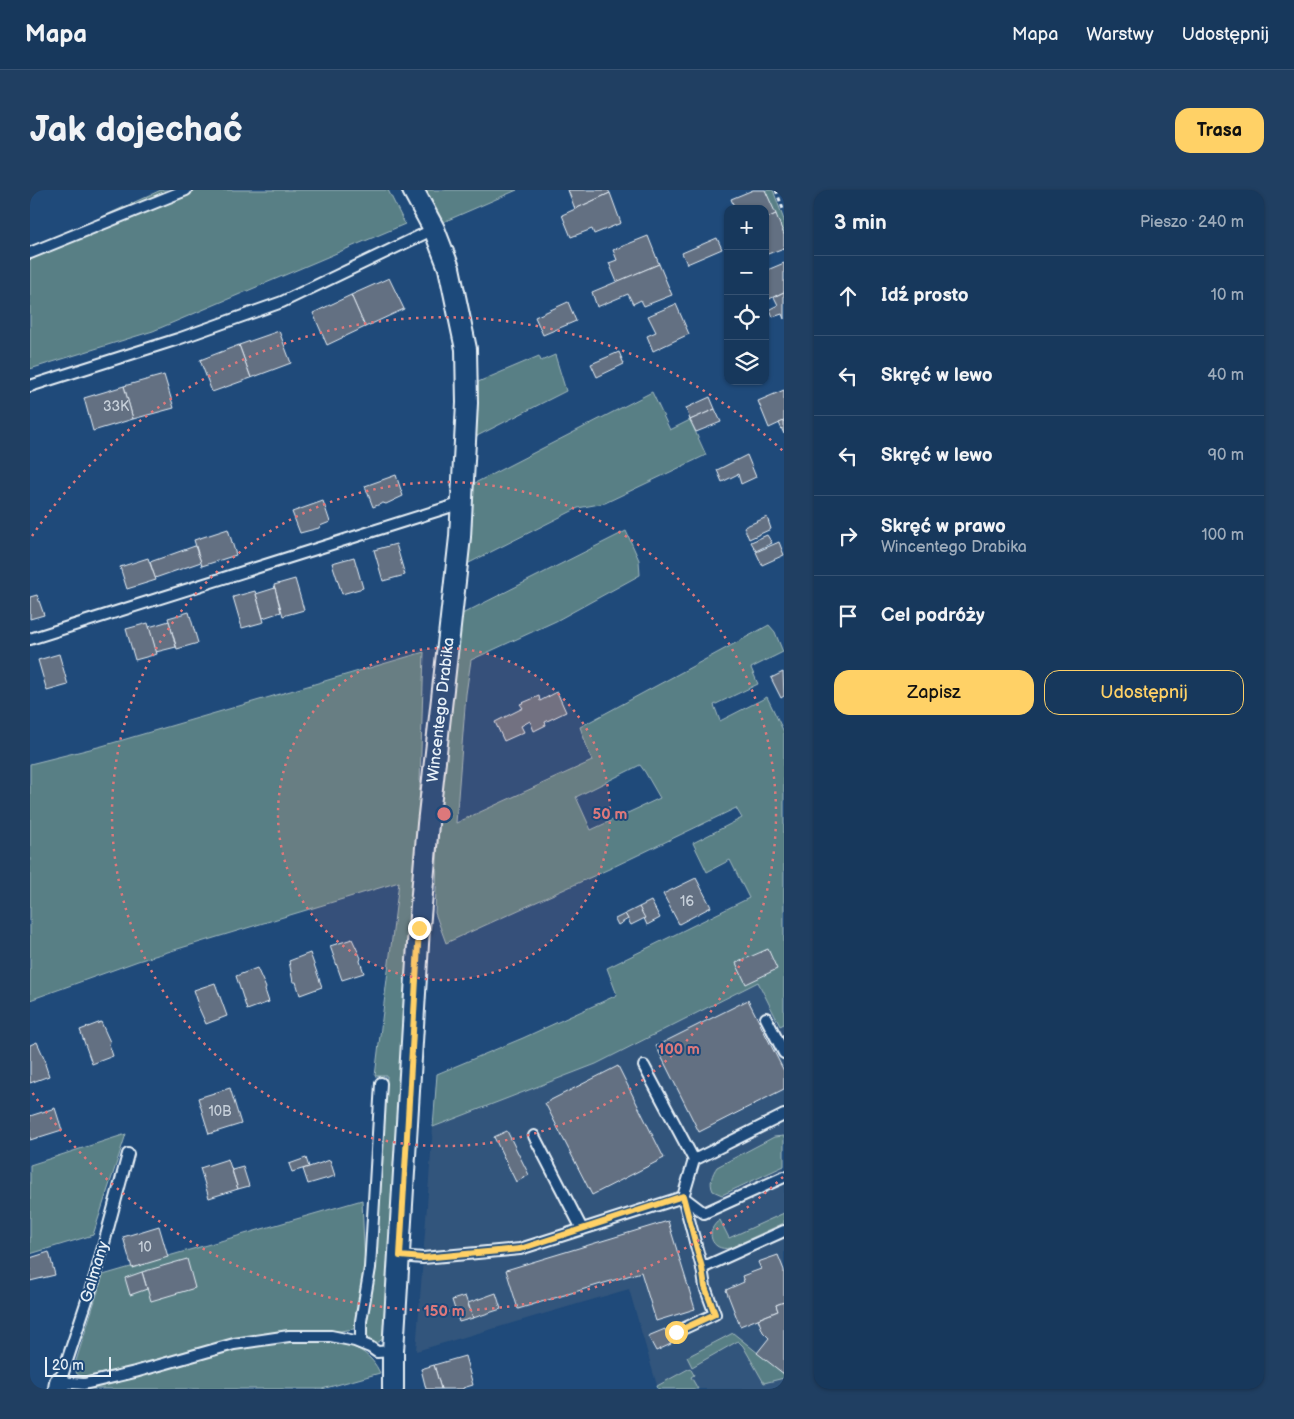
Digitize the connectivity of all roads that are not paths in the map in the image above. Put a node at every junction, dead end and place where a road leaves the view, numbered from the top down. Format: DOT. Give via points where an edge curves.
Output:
graph roads {
  1 [pos="186,190"];
  2 [pos="414,190"];
  3 [pos="434,229"];
  4 [pos="30,254"];
  5 [pos="30,386"];
  6 [pos="462,503"];
  7 [pos="30,639"];
  8 [pos="766,1018"];
  9 [pos="784,1053"];
  10 [pos="644,1066"];
  11 [pos="381,1084"];
  12 [pos="784,1115"];
  13 [pos="534,1136"];
  14 [pos="128,1154"];
  15 [pos="694,1160"];
  16 [pos="784,1177"];
  17 [pos="683,1196"];
  18 [pos="582,1229"];
  19 [pos="784,1231"];
  20 [pos="400,1256"];
  21 [pos="702,1268"];
  22 [pos="676,1332"];
  23 [pos="361,1343"];
  24 [pos="393,1351"];
  25 [pos="59,1386"];
  26 [pos="393,1389"];
  1 -- 4 [label="lane"];
  2 -- 3 [label="street, Wincentego Drabika"];
  3 -- 5 [label="lane" via="282,302"];
  3 -- 6 [label="street, Wincentego Drabika" via="449,268 466,349"];
  6 -- 7 [label="lane"];
  6 -- 20 [label="street, Wincentego Drabika" via="419,928"];
  8 -- 9 [label="lane"];
  10 -- 15 [label="lane"];
  11 -- 23 [label="lane" via="370,1268 361,1320"];
  12 -- 15 [label="lane"];
  13 -- 18 [label="lane"];
  14 -- 25 [label="lane, Galmany" via="96,1273"];
  15 -- 17 [label="lane"];
  16 -- 17 [label="lane" via="704,1213"];
  17 -- 18 [label="lane"];
  17 -- 21 [label="lane"];
  18 -- 20 [label="lane" via="520,1249 423,1258"];
  19 -- 21 [label="lane"];
  20 -- 24 [label="street, Wincentego Drabika"];
  21 -- 22 [label="lane" via="715,1314"];
  23 -- 24 [label="lane" via="377,1352"];
  23 -- 25 [label="lane" via="331,1336 289,1336 234,1344 135,1372 84,1384"];
  24 -- 26 [label="street, Wincentego Drabika"];
}
